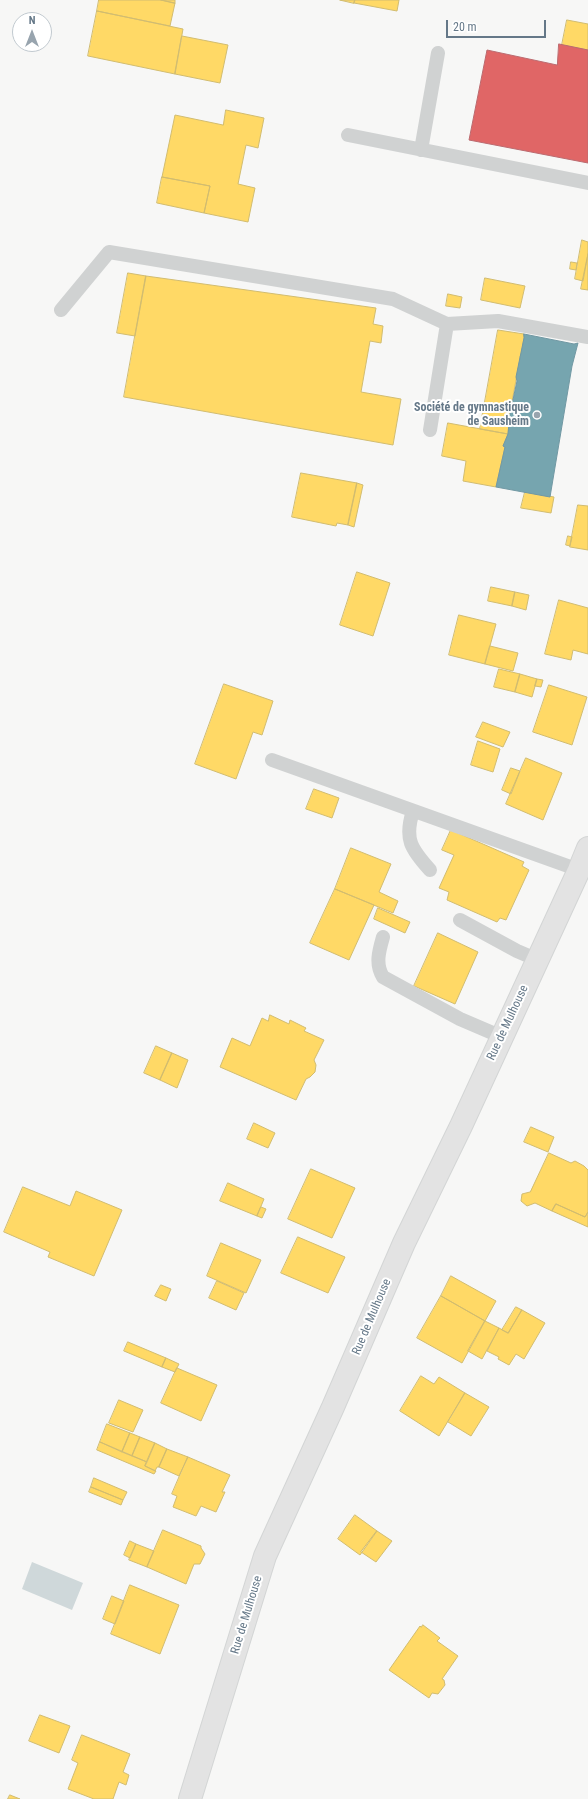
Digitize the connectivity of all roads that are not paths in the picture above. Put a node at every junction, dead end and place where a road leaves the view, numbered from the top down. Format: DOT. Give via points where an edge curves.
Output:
graph roads {
  1 [pos="438,53"];
  2 [pos="348,135"];
  3 [pos="421,150"];
  4 [pos="588,183"];
  5 [pos="61,310"];
  6 [pos="447,324"];
  7 [pos="588,337"];
  8 [pos="430,430"];
  9 [pos="272,760"];
  10 [pos="413,811"];
  11 [pos="588,848"];
  12 [pos="430,870"];
  13 [pos="579,870"];
  14 [pos="460,920"];
  15 [pos="383,937"];
  16 [pos="538,960"];
  17 [pos="502,1037"];
  18 [pos="190,1799"];
  1 -- 3 [label="lane"];
  2 -- 3 [label="lane"];
  3 -- 4 [label="lane"];
  5 -- 6 [label="lane" via="109,252 393,299"];
  6 -- 7 [label="lane" via="498,320"];
  6 -- 8 [label="lane"];
  9 -- 10 [label="lane"];
  10 -- 12 [label="lane" via="408,825 409,836 414,853"];
  10 -- 13 [label="lane"];
  11 -- 13 [label="main road, Rue de Mulhouse"];
  13 -- 16 [label="main road, Rue de Mulhouse"];
  14 -- 16 [label="lane"];
  15 -- 17 [label="lane" via="378,961 383,976 460,1019"];
  16 -- 17 [label="main road, Rue de Mulhouse"];
  17 -- 18 [label="main road, Rue de Mulhouse" via="404,1243 265,1556"];
}
